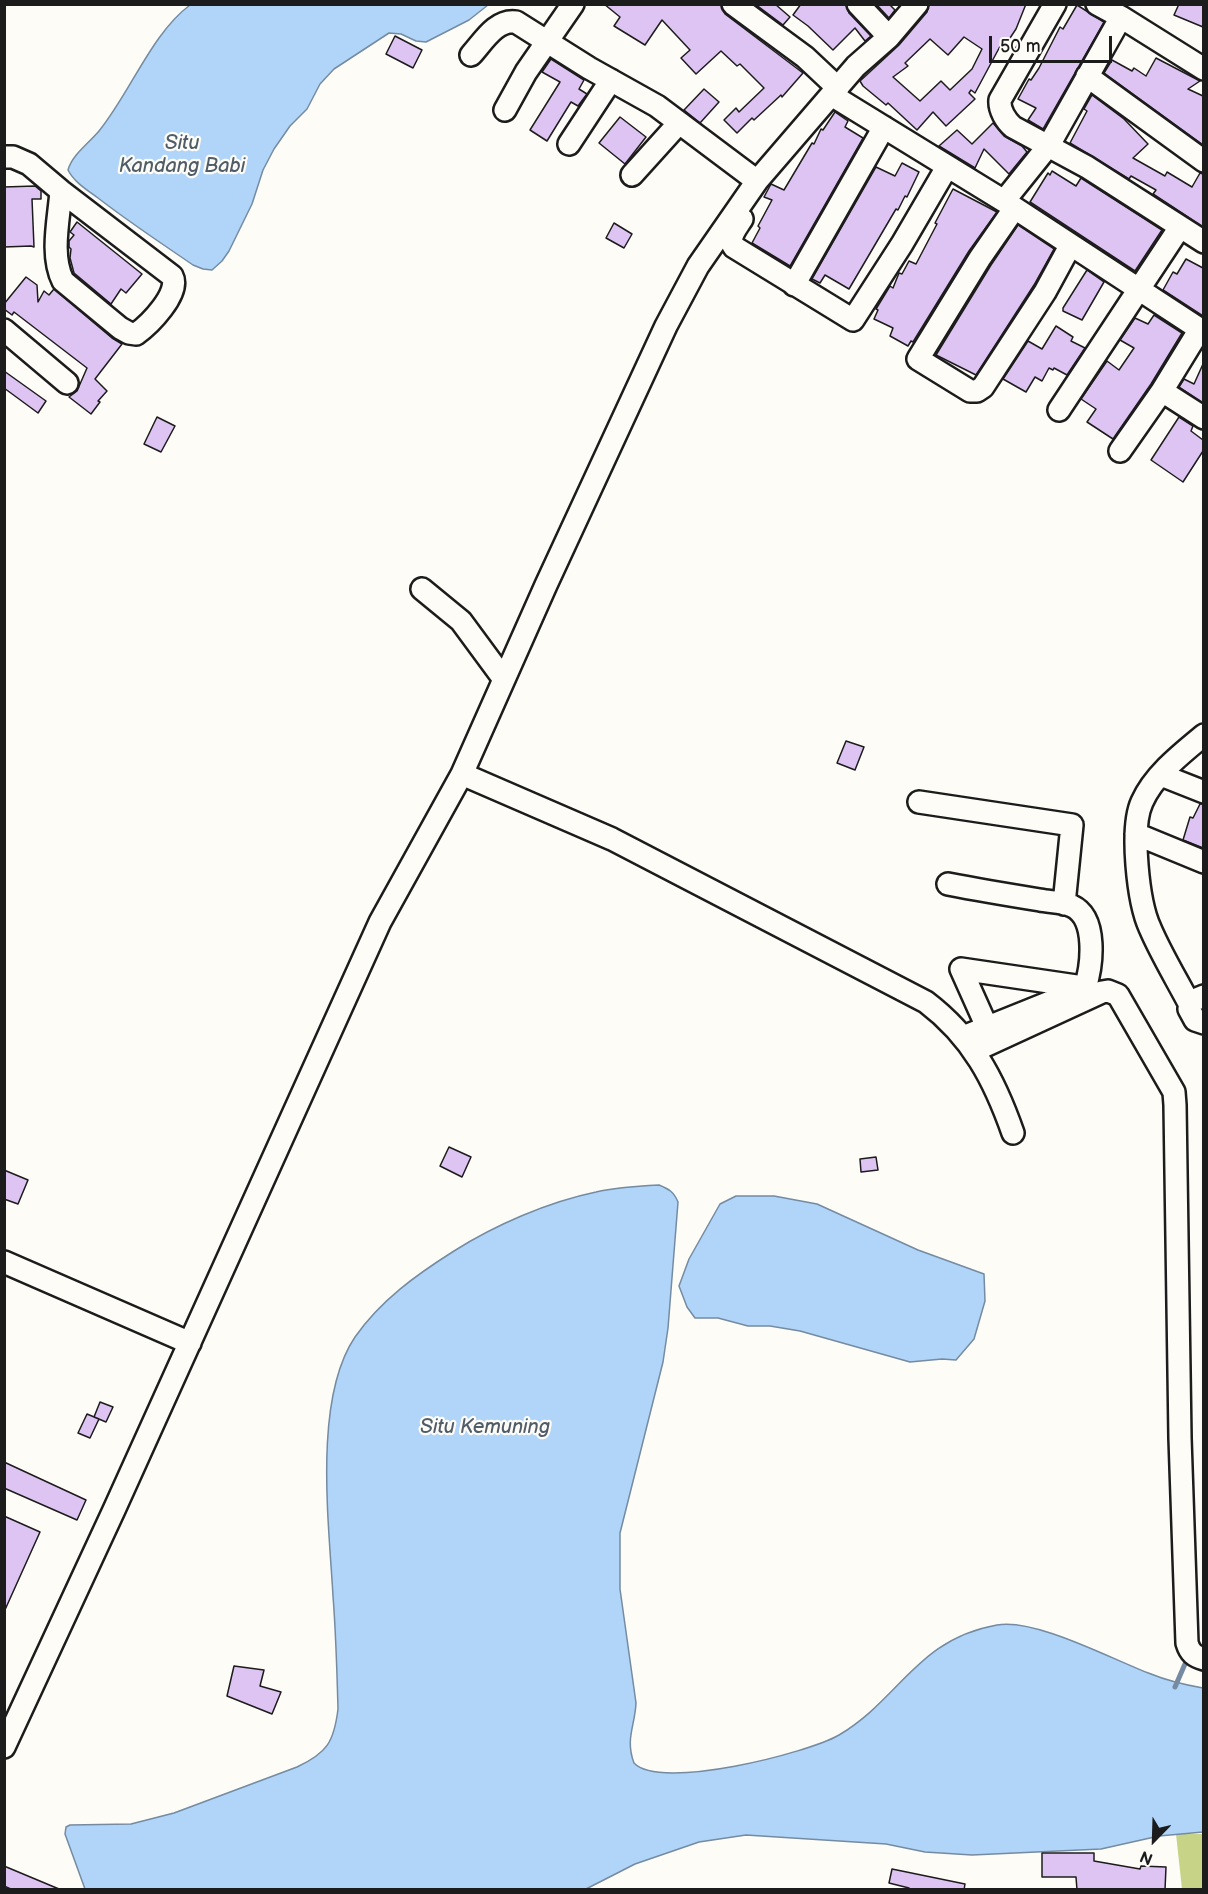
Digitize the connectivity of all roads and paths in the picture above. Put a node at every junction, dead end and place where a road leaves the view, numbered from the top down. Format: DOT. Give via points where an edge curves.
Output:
graph roads {
  1 [pos="573,4"];
  2 [pos="733,4"];
  3 [pos="858,4"];
  4 [pos="916,4"];
  5 [pos="1055,4"];
  6 [pos="1097,4"];
  7 [pos="1121,17"];
  8 [pos="889,37"];
  9 [pos="546,42"];
  10 [pos="471,56"];
  11 [pos="1203,69"];
  12 [pos="1087,76"];
  13 [pos="611,80"];
  14 [pos="836,93"];
  15 [pos="505,110"];
  16 [pos="679,123"];
  17 [pos="884,127"];
  18 [pos="569,144"];
  19 [pos="1049,145"];
  20 [pos="4,157"];
  21 [pos="1203,161"];
  22 [pos="946,167"];
  23 [pos="632,175"];
  24 [pos="757,181"];
  25 [pos="61,191"];
  26 [pos="1009,205"];
  27 [pos="1180,227"];
  28 [pos="1203,242"];
  29 [pos="1070,246"];
  30 [pos="794,285"];
  31 [pos="1139,291"];
  32 [pos="4,330"];
  33 [pos="1202,331"];
  34 [pos="67,383"];
  35 [pos="1162,392"];
  36 [pos="1059,410"];
  37 [pos="1203,417"];
  38 [pos="1120,451"];
  39 [pos="422,589"];
  40 [pos="503,678"];
  41 [pos="1203,735"];
  42 [pos="462,774"];
  43 [pos="1161,775"];
  44 [pos="1203,792"];
  45 [pos="918,802"];
  46 [pos="1136,834"];
  47 [pos="1203,862"];
  48 [pos="948,884"];
  49 [pos="1064,904"];
  50 [pos="1085,988"];
  51 [pos="1197,1000"];
  52 [pos="1203,1023"];
  53 [pos="987,1027"];
  54 [pos="969,1044"];
  55 [pos="1013,1133"];
  56 [pos="4,1262"];
  57 [pos="190,1343"];
  58 [pos="1203,1659"];
  59 [pos="11,1713"];
  60 [pos="4,1747"];
  1 -- 9 [label="street"];
  2 -- 14 [label="street" via="805,57"];
  3 -- 8 [label="street"];
  4 -- 8 [label="street"];
  5 -- 19 [label="street" via="1000,104 1013,127"];
  6 -- 7 [label="street"];
  7 -- 11 [label="street"];
  7 -- 12 [label="street"];
  8 -- 14 [label="street" via="856,66"];
  9 -- 10 [label="street" via="516,21 509,21 498,25"];
  9 -- 13 [label="street"];
  9 -- 15 [label="street"];
  12 -- 19 [label="street"];
  12 -- 21 [label="street"];
  13 -- 16 [label="street"];
  13 -- 18 [label="street"];
  14 -- 17 [label="street"];
  14 -- 24 [label="street"];
  14 -- 30 [label="street" via="731,238 734,247"];
  16 -- 23 [label="street"];
  16 -- 24 [label="street"];
  17 -- 22 [label="street"];
  17 -- 30 [label="street"];
  19 -- 26 [label="street"];
  19 -- 27 [label="street"];
  20 -- 25 [label="street" via="29,164"];
  22 -- 26 [label="street"];
  22 -- 30 [label="street" via="853,320"];
  24 -- 40 [label="street" via="698,267 666,326"];
  25 -- 25 [label="street" via="57,247 63,281 120,328 136,334 156,316 175,281"];
  26 -- 29 [label="street"];
  26 -- 29 [label="street" via="918,359 977,392 1045,292"];
  27 -- 28 [label="street"];
  27 -- 31 [label="street"];
  29 -- 31 [label="street"];
  31 -- 33 [label="street"];
  31 -- 36 [label="street"];
  32 -- 34 [label="street"];
  33 -- 35 [label="street"];
  35 -- 37 [label="street"];
  35 -- 38 [label="street"];
  39 -- 40 [label="street" via="461,621"];
  40 -- 42 [label="street"];
  41 -- 43 [label="street"];
  42 -- 54 [label="street" via="612,839 926,1002 945,1016"];
  42 -- 57 [label="street" via="380,922"];
  43 -- 44 [label="street"];
  43 -- 46 [label="street" via="1139,809"];
  45 -- 49 [label="street" via="1072,825"];
  46 -- 47 [label="street"];
  46 -- 51 [label="street" via="1138,878 1149,926"];
  48 -- 49 [label="street"];
  49 -- 50 [label="street" via="1073,906 1088,923 1091,956"];
  50 -- 53 [label="street"];
  50 -- 53 [label="street" via="961,969"];
  51 -- 52 [label="street" via="1189,1009 1192,1017"];
  53 -- 54 [label="street"];
  54 -- 55 [label="street" via="995,1086"];
  54 -- 58 [label="street" via="1108,992 1118,995 1174,1092 1187,1643 1189,1651"];
  56 -- 57 [label="street"];
  57 -- 59 [label="street"];
  59 -- 60 [label="street"];
}
